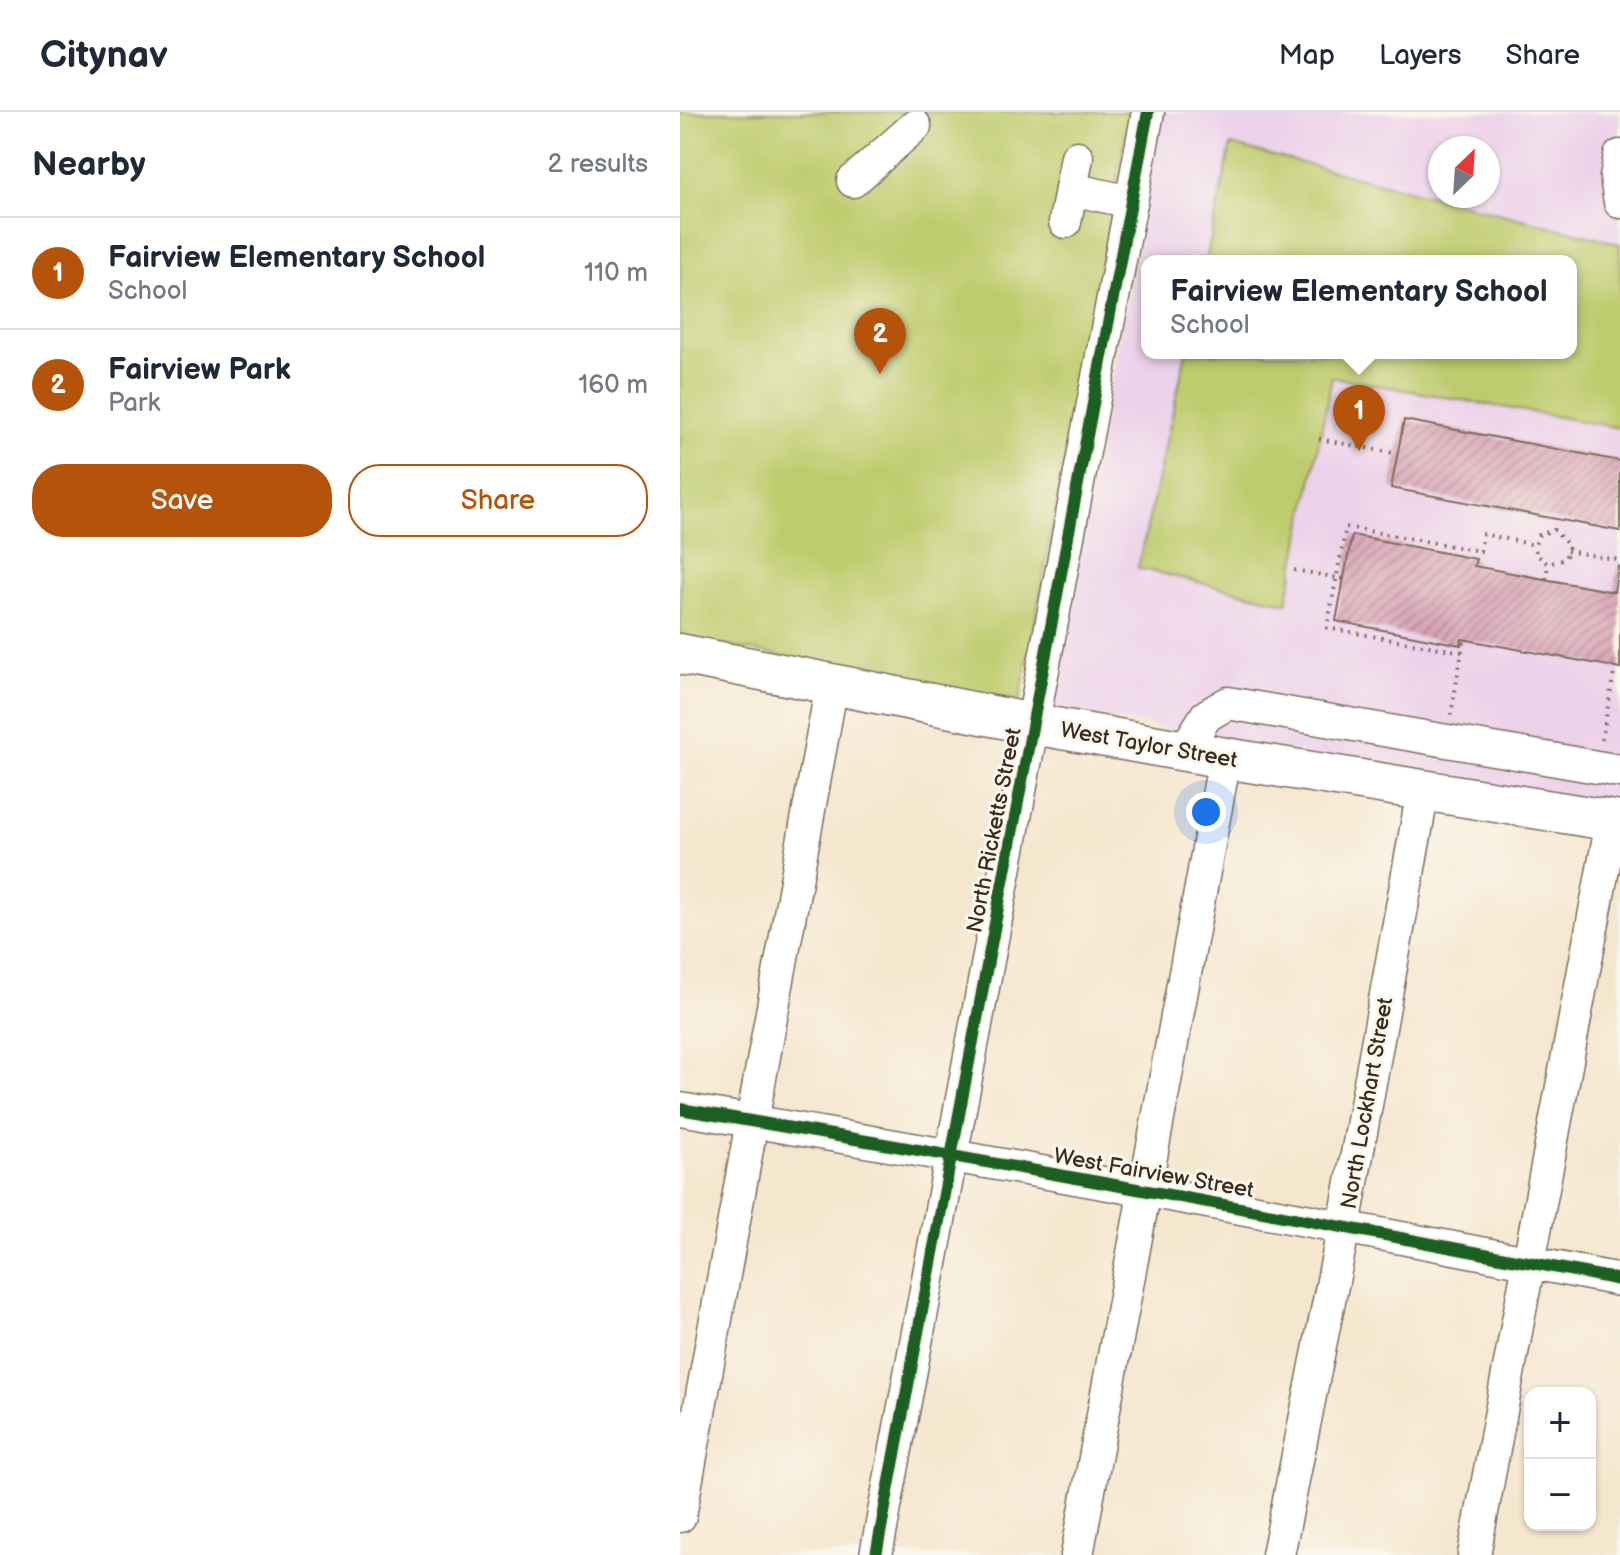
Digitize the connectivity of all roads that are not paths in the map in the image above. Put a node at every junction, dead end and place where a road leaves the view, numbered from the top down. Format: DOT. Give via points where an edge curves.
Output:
graph roads {
  1 [pos="1148,112"];
  2 [pos="915,126"];
  3 [pos="1620,156"];
  4 [pos="1077,157"];
  5 [pos="853,181"];
  6 [pos="1071,189"];
  7 [pos="1131,202"];
  8 [pos="1620,202"];
  9 [pos="1065,222"];
  10 [pos="680,654"];
  11 [pos="832,684"];
  12 [pos="1033,724"];
  13 [pos="1184,751"];
  14 [pos="1225,758"];
  15 [pos="1609,769"];
  16 [pos="1423,791"];
  17 [pos="1616,821"];
  18 [pos="680,1109"];
  19 [pos="752,1121"];
  20 [pos="952,1155"];
  21 [pos="1145,1190"];
  22 [pos="1344,1226"];
  23 [pos="1529,1263"];
  24 [pos="1620,1280"];
  25 [pos="680,1516"];
  26 [pos="876,1555"];
  27 [pos="1077,1555"];
  28 [pos="1278,1555"];
  29 [pos="1474,1555"];
  1 -- 7 [label="street, North Ricketts Street"];
  2 -- 5 [label="street"];
  3 -- 8 [label="street"];
  4 -- 6 [label="street"];
  6 -- 7 [label="street"];
  6 -- 9 [label="street"];
  7 -- 12 [label="street, North Ricketts Street"];
  10 -- 11 [label="main road, West Taylor Street"];
  11 -- 12 [label="main road, West Taylor Street"];
  11 -- 19 [label="street"];
  12 -- 13 [label="main road, West Taylor Street"];
  12 -- 20 [label="street, North Ricketts Street"];
  13 -- 14 [label="main road, West Taylor Street"];
  13 -- 15 [label="street" via="1206,716 1228,703"];
  14 -- 16 [label="main road, West Taylor Street"];
  14 -- 21 [label="street"];
  16 -- 17 [label="main road, West Taylor Street"];
  16 -- 22 [label="street, North Lockhart Street"];
  17 -- 23 [label="street"];
  18 -- 19 [label="street, West Fairview Street"];
  19 -- 20 [label="street, West Fairview Street"];
  19 -- 25 [label="street"];
  20 -- 21 [label="street, West Fairview Street"];
  20 -- 26 [label="street, North Ricketts Street"];
  21 -- 22 [label="street, West Fairview Street"];
  21 -- 27 [label="street"];
  22 -- 23 [label="street, West Fairview Street"];
  22 -- 28 [label="street, North Lockhart Street"];
  23 -- 24 [label="street, West Fairview Street"];
  23 -- 29 [label="street"];
}
